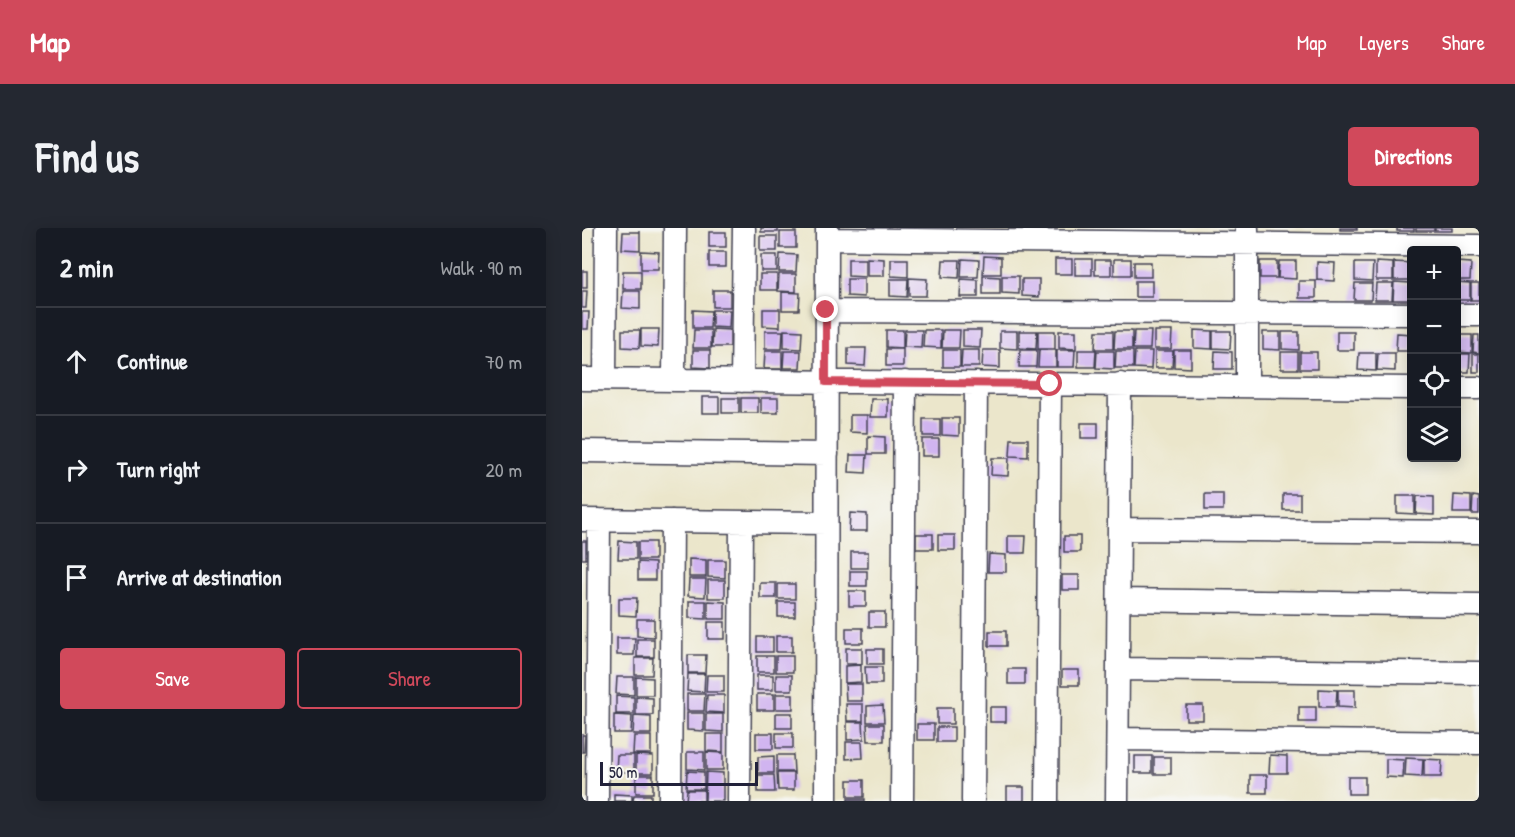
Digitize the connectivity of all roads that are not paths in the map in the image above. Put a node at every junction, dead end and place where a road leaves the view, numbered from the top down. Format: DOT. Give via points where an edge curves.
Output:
graph roads {
  1 [pos="606,228"];
  2 [pos="675,228"];
  3 [pos="744,228"];
  4 [pos="827,234"];
  5 [pos="1247,235"];
  6 [pos="1479,246"];
  7 [pos="826,310"];
  8 [pos="1246,313"];
  9 [pos="1407,314"];
  10 [pos="1461,315"];
  11 [pos="1479,315"];
  12 [pos="582,379"];
  13 [pos="605,379"];
  14 [pos="674,380"];
  15 [pos="742,381"];
  16 [pos="826,382"];
  17 [pos="905,382"];
  18 [pos="976,383"];
  19 [pos="1050,384"];
  20 [pos="1120,384"];
  21 [pos="1246,386"];
  22 [pos="1407,388"];
  23 [pos="1461,388"];
  24 [pos="1479,388"];
  25 [pos="582,451"];
  26 [pos="826,454"];
  27 [pos="591,520"];
  28 [pos="672,521"];
  29 [pos="741,522"];
  30 [pos="826,523"];
  31 [pos="1119,529"];
  32 [pos="1479,532"];
  33 [pos="1119,600"];
  34 [pos="1479,605"];
  35 [pos="1118,669"];
  36 [pos="1479,673"];
  37 [pos="1118,739"];
  38 [pos="1479,743"];
  39 [pos="597,801"];
  40 [pos="670,801"];
  41 [pos="739,801"];
  42 [pos="826,801"];
  43 [pos="902,801"];
  44 [pos="973,801"];
  45 [pos="1047,801"];
  46 [pos="1117,801"];
  1 -- 13 [label="street"];
  2 -- 14 [label="street"];
  3 -- 15 [label="street"];
  4 -- 5 [label="street"];
  4 -- 7 [label="street"];
  5 -- 6 [label="street"];
  5 -- 8 [label="street"];
  7 -- 8 [label="street"];
  7 -- 16 [label="street"];
  8 -- 9 [label="street"];
  8 -- 21 [label="street"];
  10 -- 11 [label="street"];
  12 -- 13 [label="street"];
  13 -- 14 [label="street"];
  14 -- 15 [label="street"];
  15 -- 16 [label="street"];
  16 -- 17 [label="street"];
  16 -- 26 [label="street"];
  17 -- 18 [label="street"];
  17 -- 43 [label="street"];
  18 -- 19 [label="street"];
  18 -- 44 [label="street"];
  19 -- 20 [label="street"];
  19 -- 45 [label="street"];
  20 -- 21 [label="street"];
  20 -- 31 [label="street"];
  21 -- 22 [label="street"];
  23 -- 24 [label="street"];
  25 -- 26 [label="street"];
  26 -- 30 [label="street"];
  27 -- 28 [label="street"];
  27 -- 39 [label="street"];
  28 -- 29 [label="street"];
  28 -- 40 [label="street"];
  29 -- 30 [label="street"];
  29 -- 41 [label="street"];
  30 -- 42 [label="street"];
  31 -- 32 [label="street"];
  31 -- 33 [label="street"];
  33 -- 34 [label="street"];
  33 -- 35 [label="street"];
  35 -- 36 [label="street"];
  35 -- 37 [label="street"];
  37 -- 38 [label="street"];
  37 -- 46 [label="street"];
}
